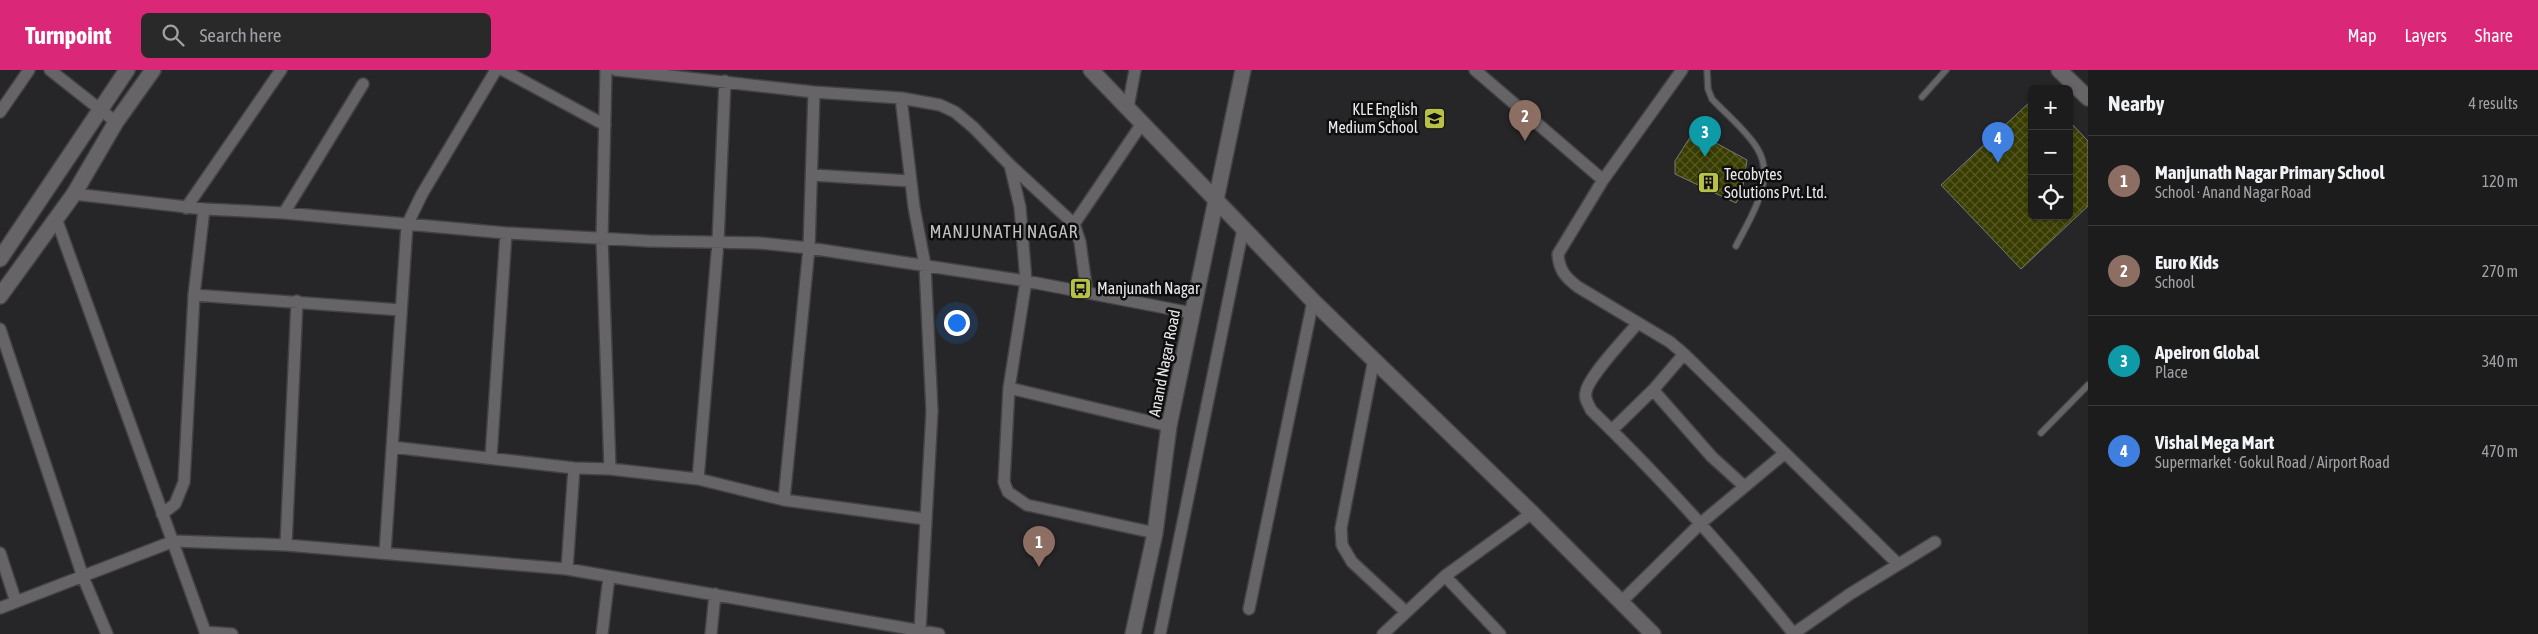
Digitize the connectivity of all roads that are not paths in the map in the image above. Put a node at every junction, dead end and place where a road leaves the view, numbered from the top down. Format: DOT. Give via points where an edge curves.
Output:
graph roads {
  1 [pos="29,70"];
  2 [pos="50,70"];
  3 [pos="127,70"];
  4 [pos="153,70"];
  5 [pos="281,70"];
  6 [pos="496,70"];
  7 [pos="503,70"];
  8 [pos="606,70"];
  9 [pos="616,70"];
  10 [pos="1090,70"];
  11 [pos="1135,70"];
  12 [pos="1243,70"];
  13 [pos="1476,70"];
  14 [pos="1682,70"];
  15 [pos="1707,70"];
  16 [pos="1946,70"];
  17 [pos="2059,70"];
  18 [pos="725,81"];
  19 [pos="363,84"];
  20 [pos="814,92"];
  21 [pos="1922,97"];
  22 [pos="901,98"];
  23 [pos="2088,98"];
  24 [pos="1128,107"];
  25 [pos="101,111"];
  26 [pos="0,112"];
  27 [pos="116,122"];
  28 [pos="1143,122"];
  29 [pos="605,126"];
  30 [pos="1010,165"];
  31 [pos="812,175"];
  32 [pos="1602,180"];
  33 [pos="910,181"];
  34 [pos="74,194"];
  35 [pos="1215,200"];
  36 [pos="186,208"];
  37 [pos="204,209"];
  38 [pos="284,213"];
  39 [pos="56,218"];
  40 [pos="1074,224"];
  41 [pos="407,225"];
  42 [pos="1243,228"];
  43 [pos="506,233"];
  44 [pos="602,238"];
  45 [pos="718,242"];
  46 [pos="1736,246"];
  47 [pos="809,248"];
  48 [pos="0,259"];
  49 [pos="925,265"];
  50 [pos="1026,281"];
  51 [pos="1087,293"];
  52 [pos="194,295"];
  53 [pos="0,296"];
  54 [pos="297,301"];
  55 [pos="1313,301"];
  56 [pos="400,310"];
  57 [pos="1192,312"];
  58 [pos="1638,323"];
  59 [pos="0,329"];
  60 [pos="1684,354"];
  61 [pos="1374,359"];
  62 [pos="2088,385"];
  63 [pos="1009,388"];
  64 [pos="1653,390"];
  65 [pos="1169,426"];
  66 [pos="1612,430"];
  67 [pos="2041,432"];
  68 [pos="392,447"];
  69 [pos="1785,453"];
  70 [pos="491,457"];
  71 [pos="574,468"];
  72 [pos="610,469"];
  73 [pos="698,479"];
  74 [pos="1744,486"];
  75 [pos="784,500"];
  76 [pos="1532,513"];
  77 [pos="162,514"];
  78 [pos="925,519"];
  79 [pos="1701,523"];
  80 [pos="1155,534"];
  81 [pos="174,541"];
  82 [pos="1935,542"];
  83 [pos="286,545"];
  84 [pos="0,553"];
  85 [pos="385,553"];
  86 [pos="1898,564"];
  87 [pos="567,569"];
  88 [pos="1445,576"];
  89 [pos="83,577"];
  90 [pos="609,577"];
  91 [pos="715,594"];
  92 [pos="16,602"];
  93 [pos="1621,602"];
  94 [pos="0,608"];
  95 [pos="1249,609"];
  96 [pos="1406,612"];
  97 [pos="920,630"];
  98 [pos="206,633"];
  99 [pos="1385,633"];
  100 [pos="107,634"];
  101 [pos="232,634"];
  102 [pos="602,634"];
  103 [pos="711,634"];
  104 [pos="939,634"];
  105 [pos="1134,634"];
  106 [pos="1160,634"];
  107 [pos="1500,634"];
  108 [pos="1653,634"];
  109 [pos="1793,634"];
  1 -- 26 [label="street"];
  2 -- 25 [label="street"];
  3 -- 25 [label="street"];
  4 -- 27 [label="street"];
  5 -- 36 [label="street"];
  6 -- 41 [label="street"];
  7 -- 29 [label="street"];
  8 -- 29 [label="street"];
  9 -- 18 [label="street"];
  10 -- 24 [label="street"];
  11 -- 24 [label="street"];
  12 -- 35 [label="street, Anand Nagar Road"];
  13 -- 32 [label="street"];
  14 -- 32 [label="street"];
  15 -- 46 [label="lane" via="1712,99 1757,148 1764,172 1757,205"];
  16 -- 21 [label="lane"];
  17 -- 23 [label="street"];
  18 -- 20 [label="street"];
  18 -- 45 [label="street"];
  19 -- 38 [label="street"];
  20 -- 22 [label="street"];
  20 -- 31 [label="street"];
  22 -- 30 [label="street" via="940,105 955,112"];
  22 -- 33 [label="street"];
  24 -- 28 [label="street"];
  25 -- 27 [label="street"];
  25 -- 48 [label="street"];
  27 -- 34 [label="street"];
  28 -- 35 [label="street"];
  28 -- 40 [label="street"];
  29 -- 44 [label="street"];
  30 -- 40 [label="street"];
  30 -- 50 [label="street" via="1020,208"];
  31 -- 33 [label="street"];
  31 -- 47 [label="street"];
  32 -- 58 [label="street" via="1558,254 1558,266 1565,277 1578,287"];
  33 -- 49 [label="street"];
  34 -- 36 [label="street"];
  34 -- 39 [label="street"];
  35 -- 42 [label="street"];
  35 -- 57 [label="street, Anand Nagar Road"];
  36 -- 37 [label="street"];
  37 -- 38 [label="street"];
  37 -- 52 [label="street"];
  38 -- 41 [label="street"];
  39 -- 53 [label="street"];
  39 -- 77 [label="street"];
  40 -- 51 [label="street" via="1080,242"];
  41 -- 43 [label="street"];
  41 -- 56 [label="street"];
  42 -- 55 [label="street"];
  42 -- 106 [label="street"];
  43 -- 44 [label="street"];
  43 -- 70 [label="street"];
  44 -- 45 [label="street"];
  44 -- 72 [label="street"];
  45 -- 47 [label="street"];
  45 -- 73 [label="street"];
  47 -- 49 [label="street"];
  47 -- 75 [label="street"];
  49 -- 50 [label="street"];
  49 -- 78 [label="street" via="932,411"];
  50 -- 51 [label="street"];
  50 -- 63 [label="street"];
  51 -- 57 [label="street"];
  52 -- 54 [label="street"];
  52 -- 77 [label="street" via="184,482 175,504"];
  54 -- 56 [label="street"];
  54 -- 83 [label="street"];
  55 -- 61 [label="street"];
  55 -- 95 [label="street"];
  56 -- 68 [label="street"];
  57 -- 65 [label="street, Anand Nagar Road"];
  58 -- 60 [label="street"];
  58 -- 66 [label="street" via="1586,389 1585,398 1591,410"];
  59 -- 89 [label="street"];
  60 -- 64 [label="street"];
  60 -- 69 [label="street"];
  61 -- 76 [label="street"];
  61 -- 96 [label="street" via="1341,528 1342,545 1352,562"];
  62 -- 67 [label="lane"];
  63 -- 65 [label="street"];
  63 -- 80 [label="street" via="1004,482 1008,492 1027,506"];
  64 -- 66 [label="street"];
  64 -- 74 [label="street" via="1712,457"];
  65 -- 80 [label="street, Anand Nagar Road"];
  66 -- 79 [label="street"];
  68 -- 70 [label="street"];
  68 -- 85 [label="street"];
  69 -- 74 [label="street"];
  69 -- 86 [label="street"];
  70 -- 71 [label="street"];
  71 -- 72 [label="street"];
  71 -- 87 [label="street"];
  72 -- 73 [label="street"];
  73 -- 75 [label="street"];
  74 -- 79 [label="street"];
  75 -- 78 [label="street"];
  76 -- 88 [label="street"];
  76 -- 93 [label="street"];
  77 -- 81 [label="street"];
  78 -- 97 [label="street"];
  79 -- 93 [label="street"];
  79 -- 109 [label="street"];
  80 -- 105 [label="street, Anand Nagar Road"];
  81 -- 83 [label="street"];
  81 -- 89 [label="street"];
  81 -- 98 [label="street"];
  82 -- 86 [label="street"];
  83 -- 85 [label="street"];
  84 -- 92 [label="street"];
  85 -- 87 [label="street"];
  86 -- 109 [label="street"];
  87 -- 90 [label="street"];
  88 -- 96 [label="street"];
  88 -- 107 [label="street"];
  89 -- 92 [label="street"];
  89 -- 100 [label="street"];
  90 -- 91 [label="street"];
  90 -- 102 [label="street"];
  91 -- 97 [label="street"];
  91 -- 103 [label="street"];
  92 -- 94 [label="street"];
  93 -- 108 [label="street"];
  96 -- 99 [label="street"];
  97 -- 104 [label="street"];
  98 -- 101 [label="street"];
}
